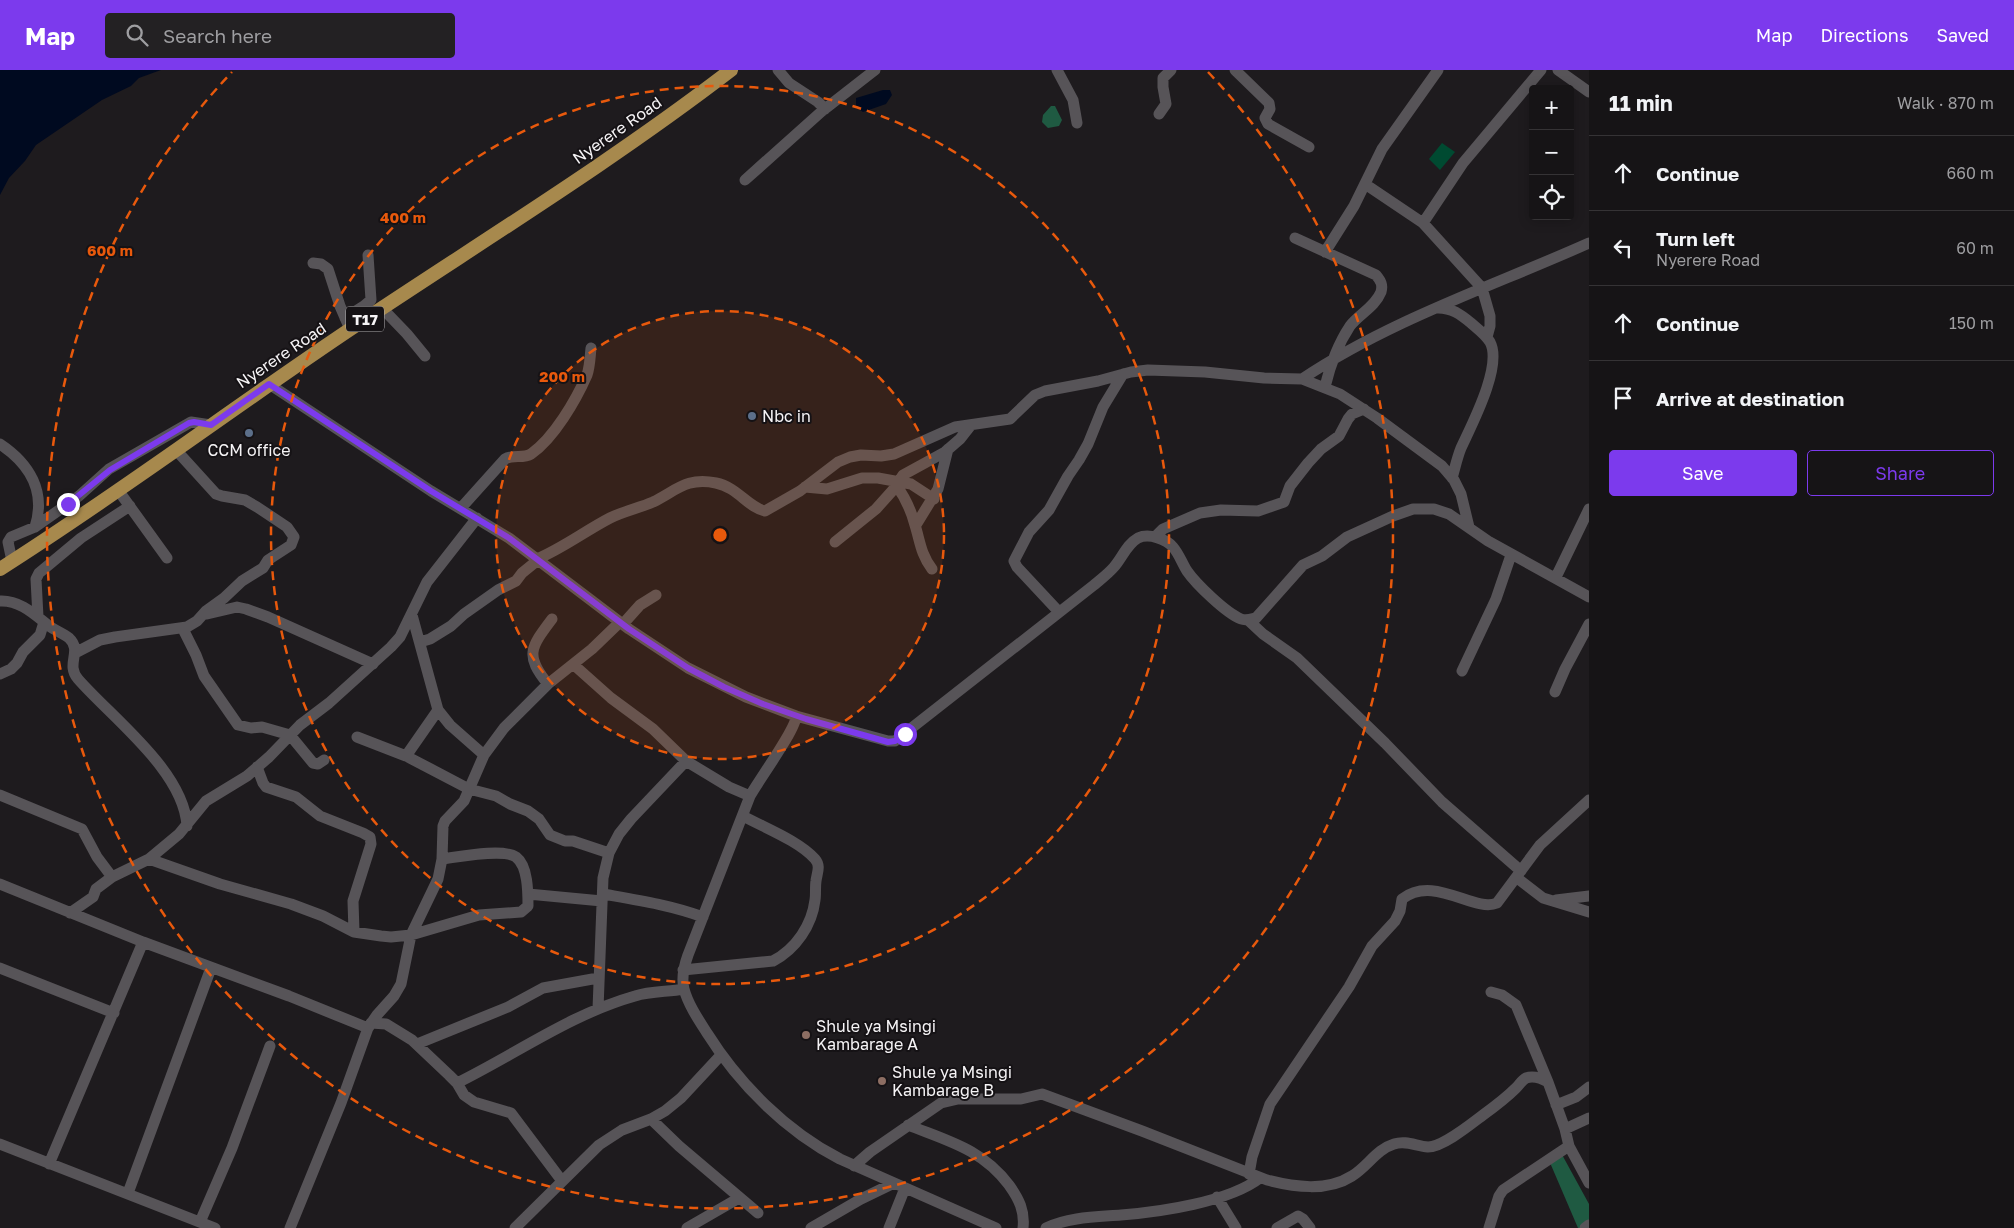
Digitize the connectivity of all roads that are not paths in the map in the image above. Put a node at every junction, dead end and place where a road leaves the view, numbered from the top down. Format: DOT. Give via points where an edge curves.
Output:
graph roads {
  1 [pos="731,70"];
  2 [pos="778,70"];
  3 [pos="875,70"];
  4 [pos="1057,70"];
  5 [pos="1172,70"];
  6 [pos="1235,70"];
  7 [pos="1438,70"];
  8 [pos="1541,70"];
  9 [pos="1558,70"];
  10 [pos="1589,92"];
  11 [pos="825,110"];
  12 [pos="1159,114"];
  13 [pos="1077,122"];
  14 [pos="1309,147"];
  15 [pos="745,180"];
  16 [pos="1365,184"];
  17 [pos="1423,223"];
  18 [pos="1295,238"];
  19 [pos="1589,243"];
  20 [pos="1325,252"];
  21 [pos="368,255"];
  22 [pos="313,263"];
  23 [pos="1482,288"];
  24 [pos="382,308"];
  25 [pos="1438,308"];
  26 [pos="348,323"];
  27 [pos="1487,337"];
  28 [pos="591,348"];
  29 [pos="425,356"];
  30 [pos="1335,357"];
  31 [pos="1123,374"];
  32 [pos="1302,379"];
  33 [pos="269,384"];
  34 [pos="1325,387"];
  35 [pos="1364,408"];
  36 [pos="211,425"];
  37 [pos="971,425"];
  38 [pos="0,444"];
  39 [pos="948,449"];
  40 [pos="176,450"];
  41 [pos="1452,478"];
  42 [pos="897,483"];
  43 [pos="805,487"];
  44 [pos="118,490"];
  45 [pos="934,499"];
  46 [pos="130,506"];
  47 [pos="461,508"];
  48 [pos="1589,509"];
  49 [pos="477,518"];
  50 [pos="916,525"];
  51 [pos="35,527"];
  52 [pos="1469,527"];
  53 [pos="1155,537"];
  54 [pos="836,542"];
  55 [pos="1511,555"];
  56 [pos="167,558"];
  57 [pos="537,560"];
  58 [pos="12,561"];
  59 [pos="0,569"];
  60 [pos="932,569"];
  61 [pos="1556,578"];
  62 [pos="656,595"];
  63 [pos="1589,597"];
  64 [pos="0,601"];
  65 [pos="1059,612"];
  66 [pos="412,615"];
  67 [pos="201,616"];
  68 [pos="41,619"];
  69 [pos="552,619"];
  70 [pos="1248,620"];
  71 [pos="621,623"];
  72 [pos="1589,624"];
  73 [pos="183,629"];
  74 [pos="420,642"];
  75 [pos="76,652"];
  76 [pos="373,664"];
  77 [pos="574,664"];
  78 [pos="1462,671"];
  79 [pos="0,674"];
  80 [pos="548,684"];
  81 [pos="1556,692"];
  82 [pos="438,710"];
  83 [pos="796,716"];
  84 [pos="290,735"];
  85 [pos="357,737"];
  86 [pos="484,755"];
  87 [pos="406,756"];
  88 [pos="324,760"];
  89 [pos="686,761"];
  90 [pos="257,767"];
  91 [pos="469,789"];
  92 [pos="0,795"];
  93 [pos="750,796"];
  94 [pos="1589,800"];
  95 [pos="743,816"];
  96 [pos="187,826"];
  97 [pos="609,853"];
  98 [pos="148,859"];
  99 [pos="442,860"];
  100 [pos="1519,874"];
  101 [pos="112,877"];
  102 [pos="0,884"];
  103 [pos="528,894"];
  104 [pos="1589,896"];
  105 [pos="603,898"];
  106 [pos="1550,901"];
  107 [pos="1589,912"];
  108 [pos="70,913"];
  109 [pos="703,918"];
  110 [pos="354,932"];
  111 [pos="411,935"];
  112 [pos="143,942"];
  113 [pos="0,968"];
  114 [pos="211,968"];
  115 [pos="683,970"];
  116 [pos="598,978"];
  117 [pos="684,989"];
  118 [pos="1491,992"];
  119 [pos="598,1009"];
  120 [pos="114,1013"];
  121 [pos="369,1025"];
  122 [pos="417,1044"];
  123 [pos="270,1046"];
  124 [pos="721,1054"];
  125 [pos="1548,1082"];
  126 [pos="457,1083"];
  127 [pos="1589,1087"];
  128 [pos="1556,1105"];
  129 [pos="1589,1118"];
  130 [pos="651,1119"];
  131 [pos="908,1125"];
  132 [pos="1565,1129"];
  133 [pos="0,1144"];
  134 [pos="1569,1146"];
  135 [pos="49,1164"];
  136 [pos="854,1166"];
  137 [pos="1254,1176"];
  138 [pos="562,1181"];
  139 [pos="1589,1183"];
  140 [pos="900,1186"];
  141 [pos="128,1193"];
  142 [pos="1217,1197"];
  143 [pos="740,1198"];
  144 [pos="758,1213"];
  145 [pos="200,1222"];
  146 [pos="1589,1225"];
  147 [pos="215,1228"];
  148 [pos="290,1228"];
  149 [pos="515,1228"];
  150 [pos="687,1228"];
  151 [pos="811,1228"];
  152 [pos="889,1228"];
  153 [pos="996,1228"];
  154 [pos="1023,1228"];
  155 [pos="1046,1228"];
  156 [pos="1236,1228"];
  157 [pos="1277,1228"];
  158 [pos="1310,1228"];
  159 [pos="1489,1228"];
  160 [pos="1585,1228"];
  1 -- 24 [label="main road, Nyerere Road / T17" via="582,176"];
  2 -- 11 [label="street" via="789,83"];
  3 -- 11 [label="street"];
  4 -- 13 [label="street" via="1073,100"];
  5 -- 12 [label="street" via="1163,78 1166,104"];
  6 -- 14 [label="street" via="1269,103 1270,109 1265,118 1268,124"];
  7 -- 16 [label="street" via="1382,149"];
  8 -- 17 [label="street" via="1463,163"];
  9 -- 10 [label="street"];
  11 -- 15 [label="street"];
  16 -- 17 [label="street"];
  16 -- 20 [label="street"];
  17 -- 23 [label="street"];
  18 -- 20 [label="street"];
  19 -- 23 [label="street"];
  20 -- 30 [label="street" via="1376,275 1382,289 1378,299 1350,326"];
  21 -- 26 [label="street" via="371,300"];
  22 -- 26 [label="street" via="328,269"];
  23 -- 25 [label="street"];
  23 -- 27 [label="street" via="1490,316"];
  24 -- 26 [label="main road, Nyerere Road / T17"];
  24 -- 29 [label="street"];
  25 -- 27 [label="street" via="1456,311"];
  25 -- 30 [label="street"];
  26 -- 33 [label="main road, Nyerere Road / T17"];
  27 -- 41 [label="street" via="1492,344 1491,372"];
  28 -- 47 [label="street" via="587,374 562,420 529,455 505,459"];
  30 -- 32 [label="street"];
  30 -- 34 [label="street"];
  31 -- 32 [label="street" via="1158,370"];
  31 -- 37 [label="street" via="1044,391 1035,395 1010,419"];
  31 -- 65 [label="street" via="1103,407 1079,460 1049,510 1029,532 1014,561"];
  32 -- 34 [label="street"];
  33 -- 36 [label="main road, Nyerere Road / T17"];
  33 -- 47 [label="street"];
  34 -- 35 [label="street"];
  35 -- 41 [label="street" via="1442,466"];
  35 -- 53 [label="street" via="1352,414 1339,436 1308,463 1290,486 1284,502 1258,511 1200,513 1163,529"];
  36 -- 40 [label="main road, Nyerere Road / T17"];
  36 -- 51 [label="street" via="191,422 117,464"];
  37 -- 39 [label="street"];
  37 -- 43 [label="street" via="955,427 894,454 850,457"];
  38 -- 51 [label="street" via="15,454 36,485 39,506"];
  39 -- 42 [label="street" via="907,472"];
  39 -- 45 [label="street"];
  40 -- 44 [label="main road, Nyerere Road / T17"];
  40 -- 67 [label="street" via="216,494 245,500 287,527 294,537 291,545"];
  41 -- 52 [label="street" via="1461,494"];
  42 -- 43 [label="street" via="871,477 827,489"];
  42 -- 45 [label="street" via="911,484"];
  42 -- 50 [label="street"];
  42 -- 54 [label="street" via="876,509"];
  43 -- 57 [label="street" via="765,511 719,483 687,483 652,502 609,518"];
  44 -- 46 [label="street"];
  44 -- 58 [label="main road, Nyerere Road / T17"];
  45 -- 50 [label="street"];
  46 -- 56 [label="street"];
  46 -- 68 [label="street" via="81,538 39,573 36,579"];
  47 -- 49 [label="street"];
  48 -- 61 [label="street"];
  49 -- 57 [label="street"];
  49 -- 66 [label="street" via="433,574"];
  50 -- 60 [label="street" via="921,550"];
  51 -- 58 [label="street" via="9,539"];
  52 -- 55 [label="street"];
  52 -- 70 [label="street" via="1434,509 1413,509 1393,516 1337,542 1322,556 1303,565 1256,618"];
  53 -- 65 [label="street" via="1138,538 1114,567"];
  53 -- 70 [label="street" via="1174,548 1187,572 1221,606"];
  55 -- 61 [label="street"];
  55 -- 78 [label="street" via="1496,599"];
  57 -- 71 [label="street"];
  57 -- 74 [label="street" via="516,581 498,590 451,626"];
  58 -- 59 [label="main road, Nyerere Road / T17"];
  61 -- 63 [label="street"];
  62 -- 71 [label="street"];
  64 -- 68 [label="street" via="20,606"];
  65 -- 83 [label="street" via="895,741 888,742"];
  66 -- 74 [label="street"];
  66 -- 76 [label="street" via="400,637"];
  67 -- 73 [label="street"];
  67 -- 76 [label="street" via="228,609 246,609"];
  68 -- 75 [label="street" via="70,639"];
  68 -- 79 [label="street" via="40,635 11,669"];
  69 -- 80 [label="street" via="538,637 532,657 536,669"];
  70 -- 100 [label="street" via="1296,658"];
  71 -- 77 [label="street"];
  71 -- 83 [label="street" via="688,668 724,687"];
  72 -- 81 [label="street"];
  73 -- 75 [label="street" via="100,640"];
  73 -- 84 [label="street" via="204,676 238,725 262,727"];
  74 -- 82 [label="street"];
  75 -- 96 [label="street" via="73,672 163,770 179,795"];
  76 -- 84 [label="street"];
  77 -- 80 [label="street"];
  77 -- 89 [label="street" via="653,729"];
  80 -- 86 [label="street" via="504,728"];
  82 -- 86 [label="street" via="463,738"];
  82 -- 87 [label="street"];
  83 -- 93 [label="street" via="787,738"];
  84 -- 88 [label="street" via="313,762 318,764"];
  84 -- 90 [label="street"];
  85 -- 87 [label="street"];
  86 -- 91 [label="street"];
  87 -- 91 [label="street"];
  89 -- 93 [label="street"];
  89 -- 97 [label="street" via="631,819"];
  90 -- 96 [label="street" via="206,801"];
  90 -- 110 [label="street" via="266,787 296,797 320,816 370,837 371,844 353,901"];
  91 -- 97 [label="street" via="496,796 528,811 539,819 550,835"];
  91 -- 99 [label="street" via="464,801 443,826"];
  92 -- 101 [label="street" via="82,829"];
  93 -- 95 [label="street"];
  94 -- 100 [label="street" via="1540,845"];
  95 -- 109 [label="street"];
  95 -- 115 [label="street" via="804,850 817,862 819,871 809,922 785,955 773,961"];
  96 -- 98 [label="street"];
  97 -- 105 [label="street"];
  98 -- 101 [label="street"];
  98 -- 110 [label="street" via="291,904"];
  99 -- 103 [label="street" via="502,853 515,856 523,867"];
  99 -- 111 [label="street" via="438,879"];
  100 -- 106 [label="street" via="1535,894"];
  100 -- 137 [label="street" via="1492,905 1434,890 1414,893 1402,899 1395,921 1372,946 1349,987 1270,1104 1252,1157"];
  101 -- 108 [label="street" via="96,889 93,897"];
  102 -- 108 [label="street"];
  103 -- 105 [label="street"];
  103 -- 111 [label="street" via="528,906 521,912 479,915"];
  104 -- 106 [label="street"];
  105 -- 109 [label="street" via="656,903"];
  105 -- 116 [label="street"];
  106 -- 107 [label="street"];
  108 -- 112 [label="street"];
  109 -- 115 [label="street"];
  110 -- 111 [label="street" via="390,937"];
  111 -- 121 [label="street" via="398,990"];
  112 -- 114 [label="street"];
  112 -- 120 [label="street"];
  113 -- 120 [label="street"];
  114 -- 121 [label="street"];
  114 -- 141 [label="street"];
  115 -- 117 [label="street"];
  116 -- 119 [label="street"];
  116 -- 122 [label="street" via="543,988 508,1007"];
  117 -- 119 [label="street" via="636,995"];
  117 -- 124 [label="street"];
  118 -- 125 [label="street" via="1516,1005"];
  119 -- 126 [label="street"];
  120 -- 135 [label="street"];
  121 -- 122 [label="street" via="386,1024"];
  121 -- 148 [label="street"];
  122 -- 126 [label="street"];
  123 -- 145 [label="street"];
  124 -- 130 [label="street" via="681,1098"];
  124 -- 136 [label="street" via="771,1111 824,1151"];
  125 -- 128 [label="street"];
  125 -- 137 [label="street" via="1541,1078 1527,1078 1484,1115 1441,1143 1429,1147 1396,1143 1385,1148 1352,1176 1331,1184 1286,1185"];
  126 -- 138 [label="street" via="464,1095 474,1102 511,1113"];
  127 -- 128 [label="street"];
  128 -- 132 [label="street"];
  129 -- 132 [label="street"];
  130 -- 138 [label="street" via="631,1125 610,1137"];
  130 -- 143 [label="street"];
  131 -- 136 [label="street"];
  131 -- 137 [label="street" via="941,1103 958,1099 1045,1095"];
  131 -- 154 [label="street" via="973,1152 998,1171 1020,1203"];
  132 -- 134 [label="street"];
  133 -- 135 [label="street"];
  134 -- 139 [label="street"];
  134 -- 159 [label="street" via="1502,1190"];
  135 -- 141 [label="street"];
  136 -- 140 [label="street"];
  137 -- 142 [label="street" via="1243,1188"];
  138 -- 149 [label="street"];
  140 -- 151 [label="street" via="869,1195"];
  140 -- 152 [label="street"];
  140 -- 153 [label="street"];
  141 -- 145 [label="street"];
  142 -- 155 [label="street" via="1132,1214 1069,1220"];
  142 -- 156 [label="street"];
  143 -- 144 [label="street"];
  143 -- 150 [label="street"];
  145 -- 147 [label="street"];
  146 -- 160 [label="street"];
  157 -- 158 [label="street" via="1298,1216"];
}
